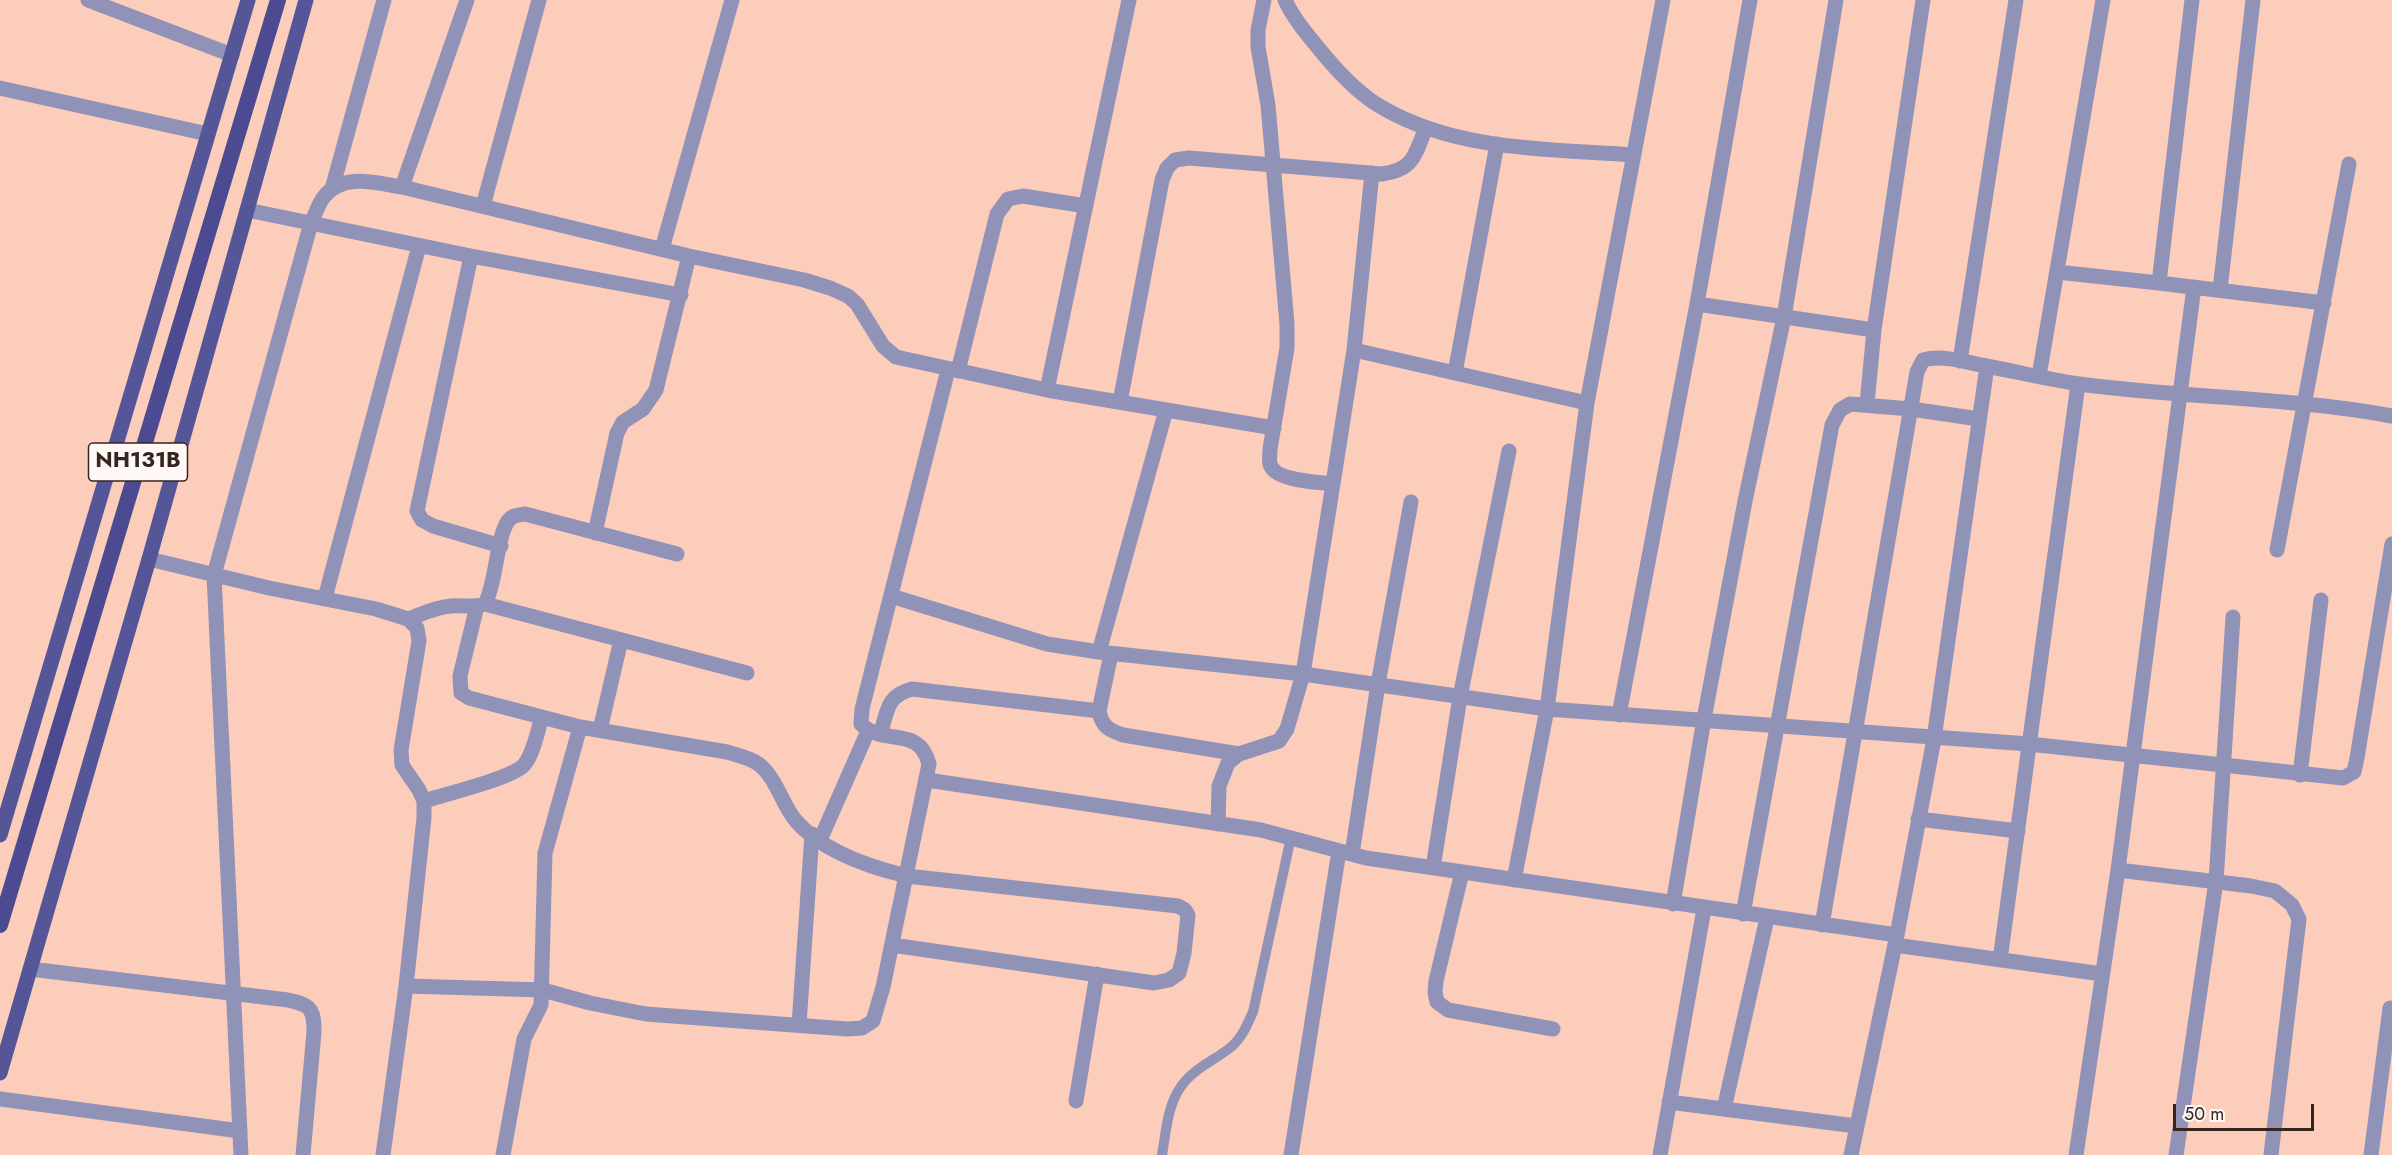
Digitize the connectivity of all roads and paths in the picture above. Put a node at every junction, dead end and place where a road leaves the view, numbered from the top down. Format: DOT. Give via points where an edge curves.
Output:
graph roads {
  1 [pos="88,0"];
  2 [pos="248,0"];
  3 [pos="278,0"];
  4 [pos="306,0"];
  5 [pos="384,0"];
  6 [pos="467,0"];
  7 [pos="539,0"];
  8 [pos="732,0"];
  9 [pos="1129,0"];
  10 [pos="1264,0"];
  11 [pos="1285,0"];
  12 [pos="1663,0"];
  13 [pos="1750,0"];
  14 [pos="1836,0"];
  15 [pos="1923,0"];
  16 [pos="2016,0"];
  17 [pos="2103,0"];
  18 [pos="2192,0"];
  19 [pos="2253,0"];
  20 [pos="232,55"];
  21 [pos="0,88"];
  22 [pos="1426,128"];
  23 [pos="208,134"];
  24 [pos="1497,144"];
  25 [pos="1633,155"];
  26 [pos="2349,164"];
  27 [pos="1274,165"];
  28 [pos="1372,173"];
  29 [pos="402,187"];
  30 [pos="332,189"];
  31 [pos="483,206"];
  32 [pos="1086,206"];
  33 [pos="247,210"];
  34 [pos="311,224"];
  35 [pos="419,246"];
  36 [pos="662,249"];
  37 [pos="471,256"];
  38 [pos="689,256"];
  39 [pos="2057,272"];
  40 [pos="2159,283"];
  41 [pos="2194,286"];
  42 [pos="2220,290"];
  43 [pos="681,295"];
  44 [pos="2324,303"];
  45 [pos="1697,304"];
  46 [pos="1784,317"];
  47 [pos="1874,330"];
  48 [pos="1354,350"];
  49 [pos="1960,361"];
  50 [pos="1987,366"];
  51 [pos="953,370"];
  52 [pos="1455,373"];
  53 [pos="2039,376"];
  54 [pos="2078,384"];
  55 [pos="1047,390"];
  56 [pos="2179,394"];
  57 [pos="1120,402"];
  58 [pos="1587,403"];
  59 [pos="1867,404"];
  60 [pos="2305,404"];
  61 [pos="1911,409"];
  62 [pos="1166,410"];
  63 [pos="2392,416"];
  64 [pos="1978,419"];
  65 [pos="1274,428"];
  66 [pos="1509,451"];
  67 [pos="1333,484"];
  68 [pos="1411,502"];
  69 [pos="595,533"];
  70 [pos="2392,544"];
  71 [pos="501,546"];
  72 [pos="2277,550"];
  73 [pos="676,554"];
  74 [pos="148,559"];
  75 [pos="214,575"];
  76 [pos="891,596"];
  77 [pos="325,598"];
  78 [pos="2320,600"];
  79 [pos="481,605"];
  80 [pos="2233,617"];
  81 [pos="408,619"];
  82 [pos="621,640"];
  83 [pos="1105,653"];
  84 [pos="747,673"];
  85 [pos="1303,674"];
  86 [pos="1378,684"];
  87 [pos="1460,697"];
  88 [pos="1547,709"];
  89 [pos="1099,711"];
  90 [pos="1619,715"];
  91 [pos="542,717"];
  92 [pos="1704,719"];
  93 [pos="580,727"];
  94 [pos="1778,727"];
  95 [pos="600,730"];
  96 [pos="874,732"];
  97 [pos="1854,733"];
  98 [pos="1934,738"];
  99 [pos="2029,744"];
  100 [pos="1239,754"];
  101 [pos="2133,755"];
  102 [pos="2225,765"];
  103 [pos="2300,775"];
  104 [pos="927,780"];
  105 [pos="5,800"];
  106 [pos="424,801"];
  107 [pos="1918,819"];
  108 [pos="1218,824"];
  109 [pos="2018,831"];
  110 [pos="0,835"];
  111 [pos="816,837"];
  112 [pos="1291,837"];
  113 [pos="1346,852"];
  114 [pos="1433,868"];
  115 [pos="2118,870"];
  116 [pos="1462,873"];
  117 [pos="907,876"];
  118 [pos="1514,880"];
  119 [pos="2216,882"];
  120 [pos="1673,904"];
  121 [pos="1704,909"];
  122 [pos="1743,914"];
  123 [pos="1767,918"];
  124 [pos="1822,925"];
  125 [pos="0,926"];
  126 [pos="1896,940"];
  127 [pos="892,945"];
  128 [pos="2000,960"];
  129 [pos="30,969"];
  130 [pos="1097,974"];
  131 [pos="2102,974"];
  132 [pos="406,986"];
  133 [pos="543,990"];
  134 [pos="233,994"];
  135 [pos="2390,1008"];
  136 [pos="799,1025"];
  137 [pos="1553,1029"];
  138 [pos="0,1073"];
  139 [pos="0,1099"];
  140 [pos="1076,1101"];
  141 [pos="1669,1102"];
  142 [pos="1724,1109"];
  143 [pos="1856,1126"];
  144 [pos="240,1131"];
  145 [pos="242,1155"];
  146 [pos="303,1155"];
  147 [pos="383,1155"];
  148 [pos="503,1155"];
  149 [pos="1162,1155"];
  150 [pos="1290,1155"];
  151 [pos="1659,1155"];
  152 [pos="1851,1155"];
  153 [pos="2076,1155"];
  154 [pos="2176,1155"];
  155 [pos="2271,1155"];
  156 [pos="2371,1155"];
  1 -- 20 [label="street"];
  2 -- 20 [label="main road"];
  3 -- 125 [label="highway, NH131B"];
  4 -- 33 [label="main road"];
  5 -- 30 [label="street"];
  6 -- 29 [label="street"];
  7 -- 31 [label="street"];
  8 -- 36 [label="street"];
  9 -- 32 [label="street"];
  10 -- 27 [label="street" via="1258,47"];
  11 -- 22 [label="street" via="1342,75 1380,107"];
  12 -- 25 [label="street"];
  13 -- 45 [label="street"];
  14 -- 46 [label="street"];
  15 -- 47 [label="street"];
  16 -- 49 [label="street"];
  17 -- 39 [label="street"];
  18 -- 40 [label="street"];
  19 -- 42 [label="street"];
  20 -- 23 [label="main road"];
  21 -- 23 [label="street"];
  22 -- 24 [label="street"];
  22 -- 28 [label="street" via="1410,164 1399,172"];
  23 -- 105 [label="main road"];
  24 -- 25 [label="street"];
  24 -- 52 [label="street"];
  25 -- 58 [label="street"];
  26 -- 44 [label="street"];
  27 -- 28 [label="street"];
  27 -- 57 [label="street" via="1189,158 1175,160 1167,168"];
  27 -- 65 [label="street" via="1287,348"];
  28 -- 48 [label="street"];
  29 -- 30 [label="street" via="361,180"];
  29 -- 31 [label="street"];
  30 -- 34 [label="street" via="323,198"];
  31 -- 36 [label="street"];
  32 -- 51 [label="street" via="1023,196 1008,199 997,213"];
  32 -- 55 [label="street"];
  33 -- 34 [label="street"];
  33 -- 74 [label="main road"];
  34 -- 35 [label="street"];
  34 -- 75 [label="street"];
  35 -- 37 [label="street"];
  35 -- 77 [label="street"];
  36 -- 38 [label="street"];
  37 -- 43 [label="street"];
  37 -- 71 [label="street" via="417,511 422,520 433,526"];
  38 -- 43 [label="street"];
  38 -- 51 [label="street" via="804,280 848,296 883,346 896,357"];
  39 -- 40 [label="street"];
  39 -- 53 [label="street"];
  40 -- 41 [label="street"];
  41 -- 42 [label="street"];
  41 -- 56 [label="street"];
  42 -- 44 [label="street"];
  43 -- 69 [label="street" via="657,390 643,409 622,422 617,433"];
  44 -- 60 [label="street"];
  45 -- 46 [label="street"];
  45 -- 90 [label="street"];
  46 -- 47 [label="street"];
  46 -- 92 [label="street"];
  47 -- 59 [label="street"];
  48 -- 52 [label="street"];
  48 -- 67 [label="street"];
  49 -- 50 [label="street"];
  49 -- 61 [label="street" via="1932,357 1923,360"];
  50 -- 53 [label="street"];
  50 -- 64 [label="street"];
  51 -- 55 [label="street"];
  51 -- 76 [label="street"];
  52 -- 58 [label="street"];
  53 -- 54 [label="street"];
  54 -- 56 [label="street"];
  54 -- 99 [label="street"];
  55 -- 57 [label="street"];
  56 -- 60 [label="street"];
  56 -- 101 [label="street"];
  57 -- 62 [label="street"];
  58 -- 88 [label="street"];
  59 -- 61 [label="street"];
  59 -- 94 [label="street" via="1850,404 1840,410 1832,425"];
  60 -- 63 [label="street"];
  60 -- 72 [label="street"];
  61 -- 64 [label="street"];
  61 -- 97 [label="street"];
  62 -- 65 [label="street"];
  62 -- 83 [label="street"];
  64 -- 98 [label="street"];
  65 -- 67 [label="street" via="1270,465 1277,474"];
  66 -- 87 [label="street"];
  67 -- 85 [label="street"];
  68 -- 86 [label="street"];
  69 -- 71 [label="street" via="525,514 515,515 509,520"];
  69 -- 73 [label="street"];
  70 -- 103 [label="street" via="2354,772 2343,778"];
  71 -- 79 [label="street" via="490,594"];
  74 -- 75 [label="street"];
  74 -- 129 [label="main road"];
  75 -- 77 [label="street"];
  75 -- 134 [label="street"];
  76 -- 83 [label="street" via="1047,644"];
  76 -- 96 [label="street" via="862,709 861,724"];
  77 -- 81 [label="street"];
  78 -- 103 [label="street"];
  79 -- 81 [label="street" via="451,606"];
  79 -- 82 [label="street"];
  79 -- 91 [label="street" via="460,676 461,693"];
  80 -- 102 [label="street"];
  81 -- 106 [label="street" via="417,628 419,641 401,750 402,765"];
  82 -- 84 [label="street"];
  82 -- 95 [label="street"];
  83 -- 85 [label="street"];
  83 -- 89 [label="street"];
  85 -- 86 [label="street"];
  85 -- 100 [label="street" via="1280,741"];
  86 -- 87 [label="street"];
  86 -- 113 [label="street"];
  87 -- 88 [label="street"];
  87 -- 114 [label="street"];
  88 -- 90 [label="street"];
  88 -- 118 [label="street"];
  89 -- 96 [label="street" via="912,689 891,701"];
  89 -- 100 [label="street" via="1109,730 1123,735"];
  90 -- 92 [label="street"];
  91 -- 93 [label="street"];
  91 -- 106 [label="street" via="529,758 522,767"];
  92 -- 94 [label="street"];
  92 -- 120 [label="street"];
  93 -- 95 [label="street"];
  93 -- 133 [label="street" via="545,853"];
  94 -- 97 [label="street"];
  94 -- 122 [label="street"];
  95 -- 111 [label="street" via="748,758 764,769 783,804"];
  96 -- 104 [label="street" via="918,743 929,764"];
  96 -- 111 [label="street"];
  97 -- 98 [label="street"];
  97 -- 124 [label="street"];
  98 -- 99 [label="street"];
  98 -- 107 [label="street"];
  99 -- 101 [label="street"];
  99 -- 109 [label="street"];
  100 -- 108 [label="street" via="1222,774"];
  101 -- 102 [label="street"];
  101 -- 115 [label="street"];
  102 -- 103 [label="street"];
  102 -- 119 [label="street"];
  104 -- 108 [label="street"];
  104 -- 117 [label="street"];
  105 -- 110 [label="main road"];
  106 -- 132 [label="street"];
  107 -- 109 [label="street"];
  107 -- 126 [label="street"];
  108 -- 112 [label="street"];
  109 -- 128 [label="street"];
  111 -- 117 [label="street" via="874,867"];
  111 -- 136 [label="street"];
  112 -- 113 [label="street"];
  112 -- 149 [label="lane" via="1253,1012 1233,1046 1191,1074 1179,1088 1171,1105"];
  113 -- 114 [label="street"];
  113 -- 150 [label="street"];
  114 -- 116 [label="street"];
  115 -- 119 [label="street"];
  115 -- 131 [label="street"];
  116 -- 118 [label="street"];
  116 -- 137 [label="street" via="1436,981 1437,1002 1448,1010"];
  117 -- 127 [label="street"];
  117 -- 130 [label="street" via="1178,906 1185,910 1188,915 1179,973 1154,983"];
  118 -- 120 [label="street"];
  119 -- 154 [label="street"];
  119 -- 155 [label="street" via="2275,891 2292,905 2299,919"];
  120 -- 121 [label="street"];
  121 -- 122 [label="street"];
  121 -- 141 [label="street"];
  122 -- 123 [label="street"];
  123 -- 124 [label="street"];
  123 -- 142 [label="street"];
  124 -- 126 [label="street"];
  126 -- 128 [label="street"];
  126 -- 143 [label="street"];
  127 -- 130 [label="street"];
  127 -- 136 [label="street" via="873,1021 862,1028 847,1029"];
  128 -- 131 [label="street"];
  129 -- 134 [label="street"];
  129 -- 138 [label="main road"];
  130 -- 140 [label="street"];
  131 -- 153 [label="street"];
  132 -- 133 [label="street"];
  132 -- 147 [label="street"];
  133 -- 136 [label="street" via="646,1014"];
  133 -- 148 [label="street" via="542,1005 524,1039"];
  134 -- 144 [label="street"];
  134 -- 146 [label="street" via="305,1004 314,1015"];
  135 -- 156 [label="street"];
  139 -- 144 [label="street"];
  141 -- 142 [label="street"];
  141 -- 151 [label="street"];
  142 -- 143 [label="street"];
  143 -- 152 [label="street"];
  144 -- 145 [label="street"];
}
